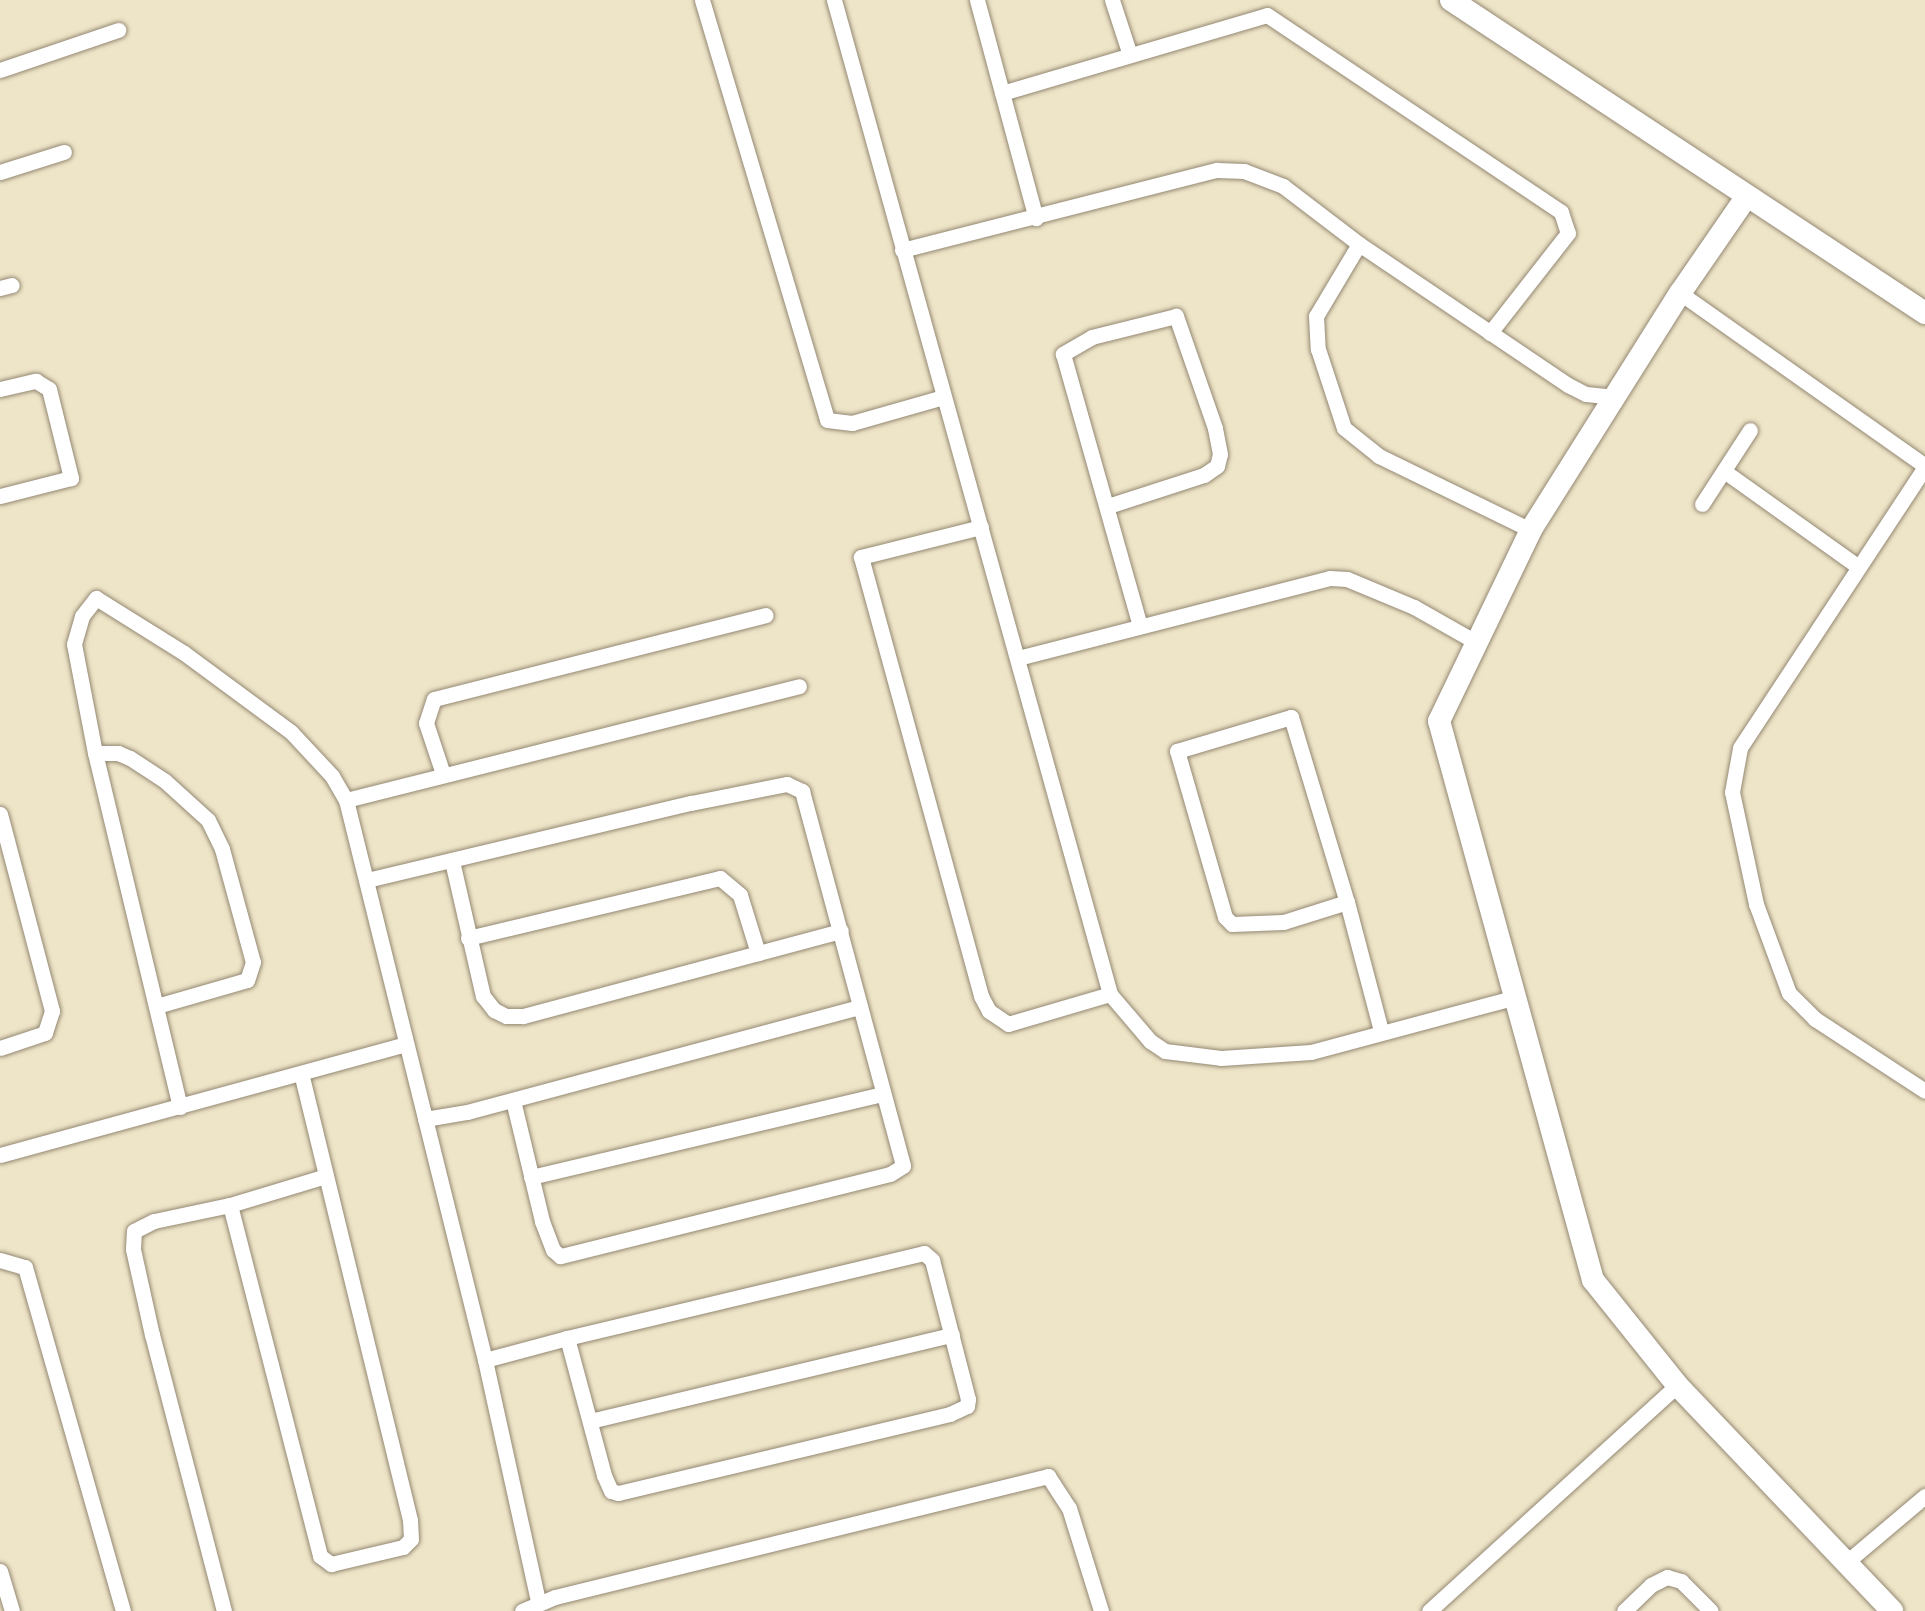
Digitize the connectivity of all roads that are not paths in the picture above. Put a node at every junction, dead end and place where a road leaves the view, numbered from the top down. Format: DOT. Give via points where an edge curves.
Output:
graph roads {
  1 [pos="702,0"];
  2 [pos="834,0"];
  3 [pos="977,0"];
  4 [pos="1112,0"];
  5 [pos="1451,0"];
  6 [pos="118,30"];
  7 [pos="1129,52"];
  8 [pos="0,70"];
  9 [pos="1002,93"];
  10 [pos="64,152"];
  11 [pos="0,172"];
  12 [pos="1747,196"];
  13 [pos="1036,218"];
  14 [pos="1359,244"];
  15 [pos="902,250"];
  16 [pos="1680,293"];
  17 [pos="1925,313"];
  18 [pos="1490,332"];
  19 [pos="0,390"];
  20 [pos="1615,397"];
  21 [pos="944,398"];
  22 [pos="1750,430"];
  23 [pos="1925,467"];
  24 [pos="1724,470"];
  25 [pos="0,496"];
  26 [pos="1702,504"];
  27 [pos="1108,506"];
  28 [pos="980,527"];
  29 [pos="1531,530"];
  30 [pos="1857,566"];
  31 [pos="766,615"];
  32 [pos="1140,626"];
  33 [pos="1474,641"];
  34 [pos="1018,658"];
  35 [pos="799,686"];
  36 [pos="94,753"];
  37 [pos="443,774"];
  38 [pos="346,800"];
  39 [pos="0,814"];
  40 [pos="452,861"];
  41 [pos="367,880"];
  42 [pos="1347,902"];
  43 [pos="841,931"];
  44 [pos="468,938"];
  45 [pos="758,953"];
  46 [pos="1110,994"];
  47 [pos="1512,998"];
  48 [pos="157,1006"];
  49 [pos="860,1007"];
  50 [pos="1381,1031"];
  51 [pos="406,1044"];
  52 [pos="0,1048"];
  53 [pos="302,1074"];
  54 [pos="1925,1091"];
  55 [pos="882,1094"];
  56 [pos="513,1100"];
  57 [pos="180,1107"];
  58 [pos="424,1119"];
  59 [pos="0,1155"];
  60 [pos="326,1176"];
  61 [pos="531,1177"];
  62 [pos="230,1204"];
  63 [pos="0,1260"];
  64 [pos="952,1336"];
  65 [pos="567,1338"];
  66 [pos="485,1360"];
  67 [pos="1677,1385"];
  68 [pos="590,1420"];
  69 [pos="1925,1496"];
  70 [pos="1848,1561"];
  71 [pos="0,1571"];
  72 [pos="538,1602"];
  73 [pos="12,1611"];
  74 [pos="122,1611"];
  75 [pos="224,1611"];
  76 [pos="522,1611"];
  77 [pos="1101,1611"];
  78 [pos="1430,1611"];
  79 [pos="1624,1611"];
  80 [pos="1711,1611"];
  81 [pos="1892,1611"];
  1 -- 21 [label="street" via="827,420 852,423"];
  2 -- 15 [label="street"];
  3 -- 9 [label="street"];
  4 -- 7 [label="street"];
  5 -- 12 [label="street"];
  6 -- 8 [label="street"];
  7 -- 9 [label="street"];
  7 -- 18 [label="street" via="1268,14 1561,212 1568,234"];
  9 -- 13 [label="street"];
  10 -- 11 [label="street"];
  12 -- 16 [label="street"];
  12 -- 17 [label="street"];
  13 -- 14 [label="street" via="1200,174 1244,171 1284,186"];
  13 -- 15 [label="street"];
  14 -- 18 [label="street"];
  14 -- 29 [label="street" via="1316,316 1318,349 1344,428 1379,456"];
  15 -- 21 [label="street"];
  16 -- 20 [label="street"];
  16 -- 23 [label="street"];
  18 -- 20 [label="street" via="1568,385"];
  19 -- 25 [label="street" via="36,381 48,389 71,478"];
  20 -- 29 [label="street"];
  21 -- 28 [label="street"];
  22 -- 24 [label="street"];
  23 -- 30 [label="street"];
  24 -- 26 [label="street"];
  24 -- 30 [label="street"];
  27 -- 27 [label="street" via="1063,354 1092,336 1176,316 1215,428 1216,466"];
  27 -- 32 [label="street"];
  28 -- 34 [label="street"];
  28 -- 46 [label="street" via="861,557 981,996 1008,1024"];
  29 -- 33 [label="street"];
  30 -- 54 [label="street" via="1740,748 1732,792 1756,904 1790,993 1814,1019"];
  31 -- 37 [label="street" via="434,699 426,723"];
  32 -- 33 [label="street" via="1330,578 1400,601"];
  32 -- 34 [label="street"];
  33 -- 47 [label="street" via="1439,722"];
  34 -- 46 [label="street"];
  35 -- 37 [label="street"];
  36 -- 38 [label="street" via="74,644 96,598 291,732"];
  36 -- 48 [label="street"];
  36 -- 48 [label="street" via="130,758 208,820 252,962 247,980"];
  37 -- 38 [label="street"];
  38 -- 41 [label="street"];
  39 -- 52 [label="street" via="52,1011 45,1033"];
  40 -- 41 [label="street"];
  40 -- 43 [label="street" via="787,784 802,791"];
  40 -- 44 [label="street"];
  41 -- 51 [label="street"];
  42 -- 42 [label="street" via="1292,717 1176,751 1232,924 1283,922"];
  42 -- 50 [label="street"];
  43 -- 45 [label="street"];
  43 -- 49 [label="street"];
  44 -- 45 [label="street" via="720,878 740,895"];
  44 -- 45 [label="street" via="486,1004 514,1017"];
  46 -- 50 [label="street" via="1150,1041 1192,1056 1311,1052"];
  47 -- 50 [label="street"];
  47 -- 67 [label="street" via="1593,1280"];
  48 -- 57 [label="street"];
  49 -- 55 [label="street"];
  49 -- 56 [label="street"];
  51 -- 53 [label="street"];
  51 -- 58 [label="street"];
  53 -- 57 [label="street"];
  53 -- 60 [label="street"];
  55 -- 61 [label="street"];
  55 -- 61 [label="street" via="904,1162 896,1172 564,1256 553,1250"];
  56 -- 58 [label="street"];
  56 -- 61 [label="street"];
  57 -- 59 [label="street"];
  58 -- 66 [label="street"];
  60 -- 62 [label="street"];
  60 -- 62 [label="street" via="410,1520 411,1539 394,1551 331,1564 314,1544"];
  62 -- 75 [label="street" via="154,1220 134,1231 132,1240"];
  63 -- 74 [label="street" via="25,1266"];
  64 -- 65 [label="street" via="932,1260 924,1253"];
  64 -- 68 [label="street"];
  64 -- 68 [label="street" via="968,1400 959,1410 641,1490 611,1491"];
  65 -- 66 [label="street"];
  65 -- 68 [label="street"];
  66 -- 72 [label="street"];
  67 -- 70 [label="street"];
  67 -- 78 [label="street"];
  69 -- 70 [label="street"];
  70 -- 81 [label="street"];
  71 -- 73 [label="street"];
  72 -- 76 [label="street"];
  72 -- 77 [label="street" via="1048,1476 1069,1508"];
  79 -- 80 [label="street" via="1667,1577 1682,1581"];
}
